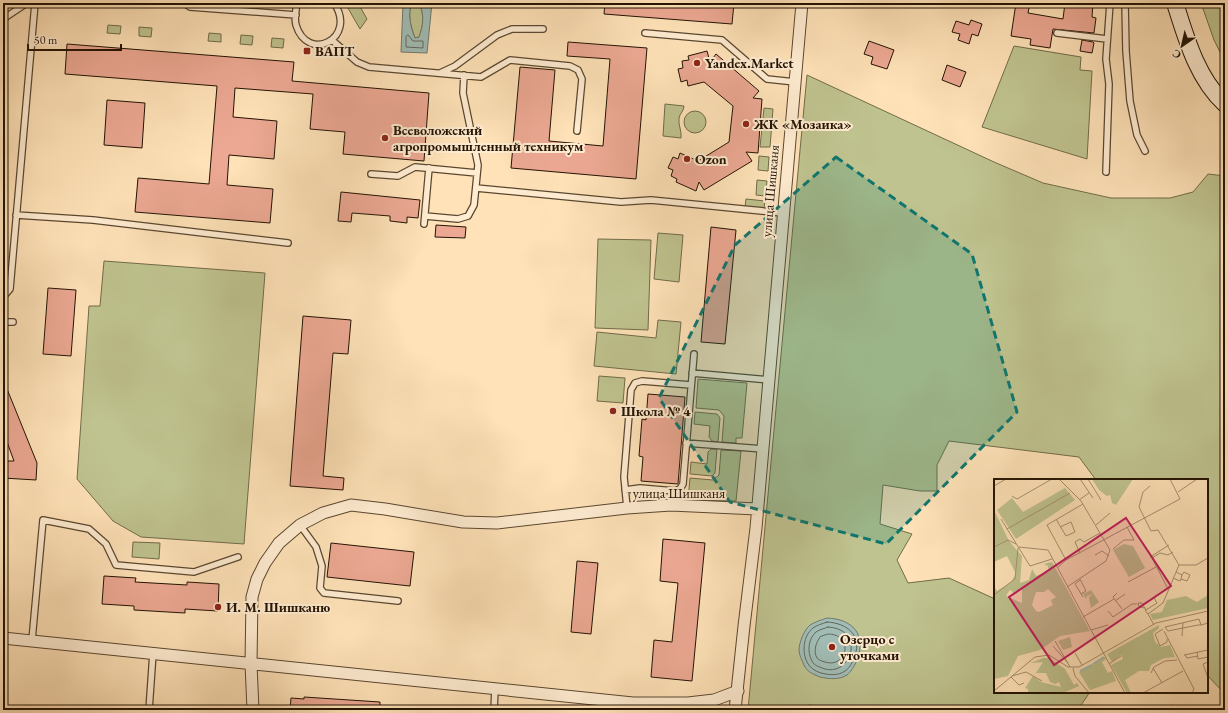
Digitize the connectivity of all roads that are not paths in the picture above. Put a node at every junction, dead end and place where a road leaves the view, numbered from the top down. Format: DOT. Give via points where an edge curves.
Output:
graph roads {
  1 [pos="27,3"];
  2 [pos="35,3"];
  3 [pos="184,3"];
  4 [pos="297,3"];
  5 [pos="334,3"];
  6 [pos="802,3"];
  7 [pos="1110,3"];
  8 [pos="1125,3"];
  9 [pos="1175,3"];
  10 [pos="296,15"];
  11 [pos="3,18"];
  12 [pos="543,29"];
  13 [pos="645,33"];
  14 [pos="1057,33"];
  15 [pos="1107,39"];
  16 [pos="332,40"];
  17 [pos="440,73"];
  18 [pos="464,75"];
  19 [pos="795,82"];
  20 [pos="1225,104"];
  21 [pos="577,131"];
  22 [pos="1145,151"];
  23 [pos="429,168"];
  24 [pos="1106,172"];
  25 [pos="477,173"];
  26 [pos="371,174"];
  27 [pos="476,188"];
  28 [pos="783,213"];
  29 [pos="16,215"];
  30 [pos="425,216"];
  31 [pos="424,224"];
  32 [pos="288,243"];
  33 [pos="3,297"];
  34 [pos="3,322"];
  35 [pos="13,322"];
  36 [pos="694,354"];
  37 [pos="692,373"];
  38 [pos="769,380"];
  39 [pos="691,385"];
  40 [pos="686,443"];
  41 [pos="763,449"];
  42 [pos="625,490"];
  43 [pos="627,508"];
  44 [pos="758,509"];
  45 [pos="300,525"];
  46 [pos="238,557"];
  47 [pos="398,601"];
  48 [pos="3,638"];
  49 [pos="32,640"];
  50 [pos="153,653"];
  51 [pos="251,664"];
  52 [pos="495,689"];
  53 [pos="738,691"];
  54 [pos="633,707"];
  55 [pos="149,710"];
  56 [pos="253,710"];
  57 [pos="494,710"];
  58 [pos="735,710"];
  1 -- 11 [label="lane"];
  2 -- 29 [label="lane"];
  3 -- 10 [label="lane" via="190,6"];
  4 -- 10 [label="lane"];
  5 -- 16 [label="lane" via="340,26 338,34"];
  6 -- 19 [label="street, улица Шишканя"];
  7 -- 15 [label="lane"];
  8 -- 22 [label="lane" via="1130,101 1137,135"];
  9 -- 20 [label="main road" via="1191,51 1204,78"];
  10 -- 16 [label="lane" via="296,24 306,40 315,45"];
  12 -- 17 [label="lane" via="512,29 497,35 455,66"];
  13 -- 19 [label="lane" via="722,40 767,79"];
  14 -- 15 [label="lane"];
  15 -- 24 [label="lane" via="1109,84"];
  16 -- 17 [label="lane" via="357,62 369,68"];
  17 -- 18 [label="lane"];
  18 -- 21 [label="lane" via="481,77 510,60 570,66 578,70 582,79"];
  18 -- 25 [label="lane" via="463,93 478,165"];
  19 -- 28 [label="street, улица Шишканя"];
  23 -- 25 [label="lane"];
  23 -- 26 [label="lane" via="415,167 398,176"];
  23 -- 30 [label="lane"];
  25 -- 27 [label="lane"];
  27 -- 28 [label="lane" via="621,202 651,200"];
  27 -- 30 [label="lane" via="474,205 468,216 458,219"];
  28 -- 38 [label="street, улица Шишканя"];
  29 -- 32 [label="lane" via="93,220"];
  29 -- 33 [label="lane" via="10,289"];
  30 -- 31 [label="lane"];
  34 -- 35 [label="lane"];
  36 -- 37 [label="lane"];
  37 -- 38 [label="lane"];
  37 -- 39 [label="lane"];
  38 -- 41 [label="street, улица Шишканя"];
  39 -- 40 [label="lane"];
  39 -- 42 [label="lane" via="642,381 635,383 631,390"];
  40 -- 41 [label="lane"];
  40 -- 42 [label="lane" via="683,484 680,489"];
  41 -- 44 [label="street, улица Шишканя"];
  42 -- 43 [label="lane"];
  43 -- 44 [label="street, улица Шишканя" via="671,505"];
  43 -- 45 [label="street, улица Шишканя" via="497,523 463,522 351,505 323,513"];
  44 -- 53 [label="street"];
  45 -- 47 [label="lane" via="316,547 322,566 320,588 324,593"];
  45 -- 51 [label="street, улица Шишканя" via="279,543 257,579 252,597"];
  46 -- 49 [label="lane" via="194,572 116,565 106,544 89,529 43,520"];
  48 -- 49 [label="street"];
  49 -- 50 [label="street"];
  50 -- 51 [label="street"];
  50 -- 55 [label="lane"];
  51 -- 52 [label="street"];
  51 -- 56 [label="street, улица Шишканя"];
  52 -- 54 [label="street"];
  52 -- 57 [label="lane"];
  53 -- 54 [label="street" via="714,700"];
  53 -- 58 [label="street"];
}
